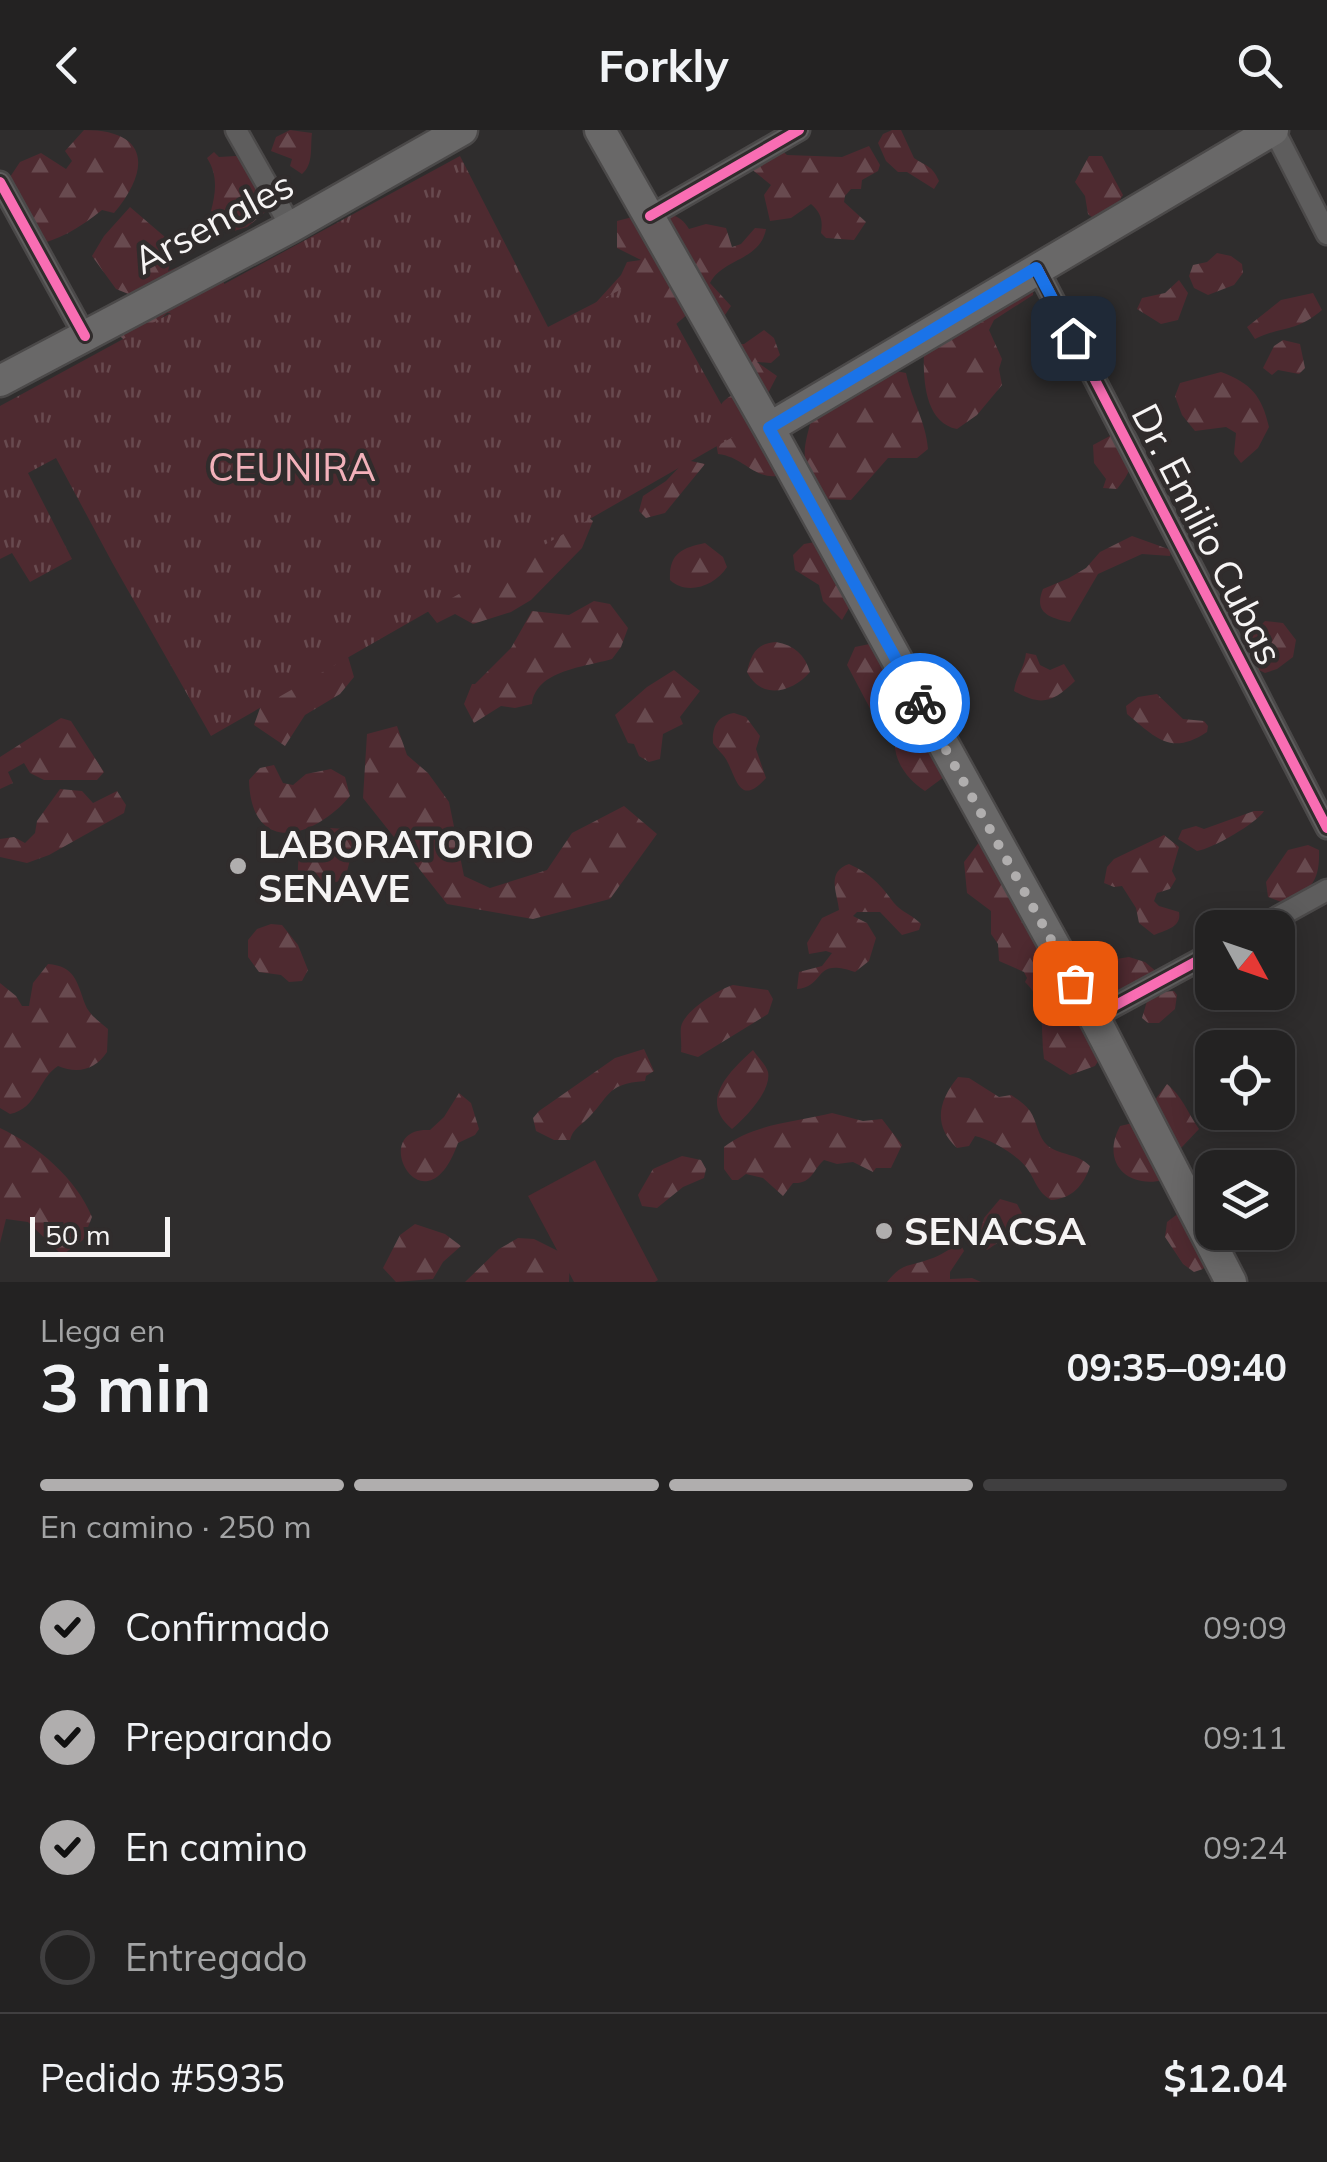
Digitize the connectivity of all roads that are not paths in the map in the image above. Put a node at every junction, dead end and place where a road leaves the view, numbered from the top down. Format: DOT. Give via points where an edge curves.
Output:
graph roads {
  1 [pos="236,130"];
  2 [pos="462,130"];
  3 [pos="600,130"];
  4 [pos="799,130"];
  5 [pos="1273,130"];
  6 [pos="0,182"];
  7 [pos="650,216"];
  8 [pos="290,227"];
  9 [pos="1327,234"];
  10 [pos="1036,268"];
  11 [pos="85,336"];
  12 [pos="0,381"];
  13 [pos="769,428"];
  14 [pos="1327,828"];
  15 [pos="1327,890"];
  16 [pos="1291,910"];
  17 [pos="1195,962"];
  18 [pos="1094,1018"];
  19 [pos="1230,1282"];
  1 -- 8 [label="street"];
  2 -- 8 [label="main road, Arsenales"];
  3 -- 7 [label="main road"];
  4 -- 7 [label="street"];
  5 -- 9 [label="street"];
  5 -- 10 [label="main road"];
  6 -- 11 [label="street"];
  7 -- 13 [label="main road"];
  8 -- 11 [label="main road, Arsenales"];
  10 -- 13 [label="main road"];
  10 -- 14 [label="street, Dr. Emilio Cubas"];
  11 -- 12 [label="main road, Arsenales"];
  13 -- 18 [label="main road"];
  15 -- 16 [label="street"];
  17 -- 18 [label="street"];
  18 -- 19 [label="main road"];
}
